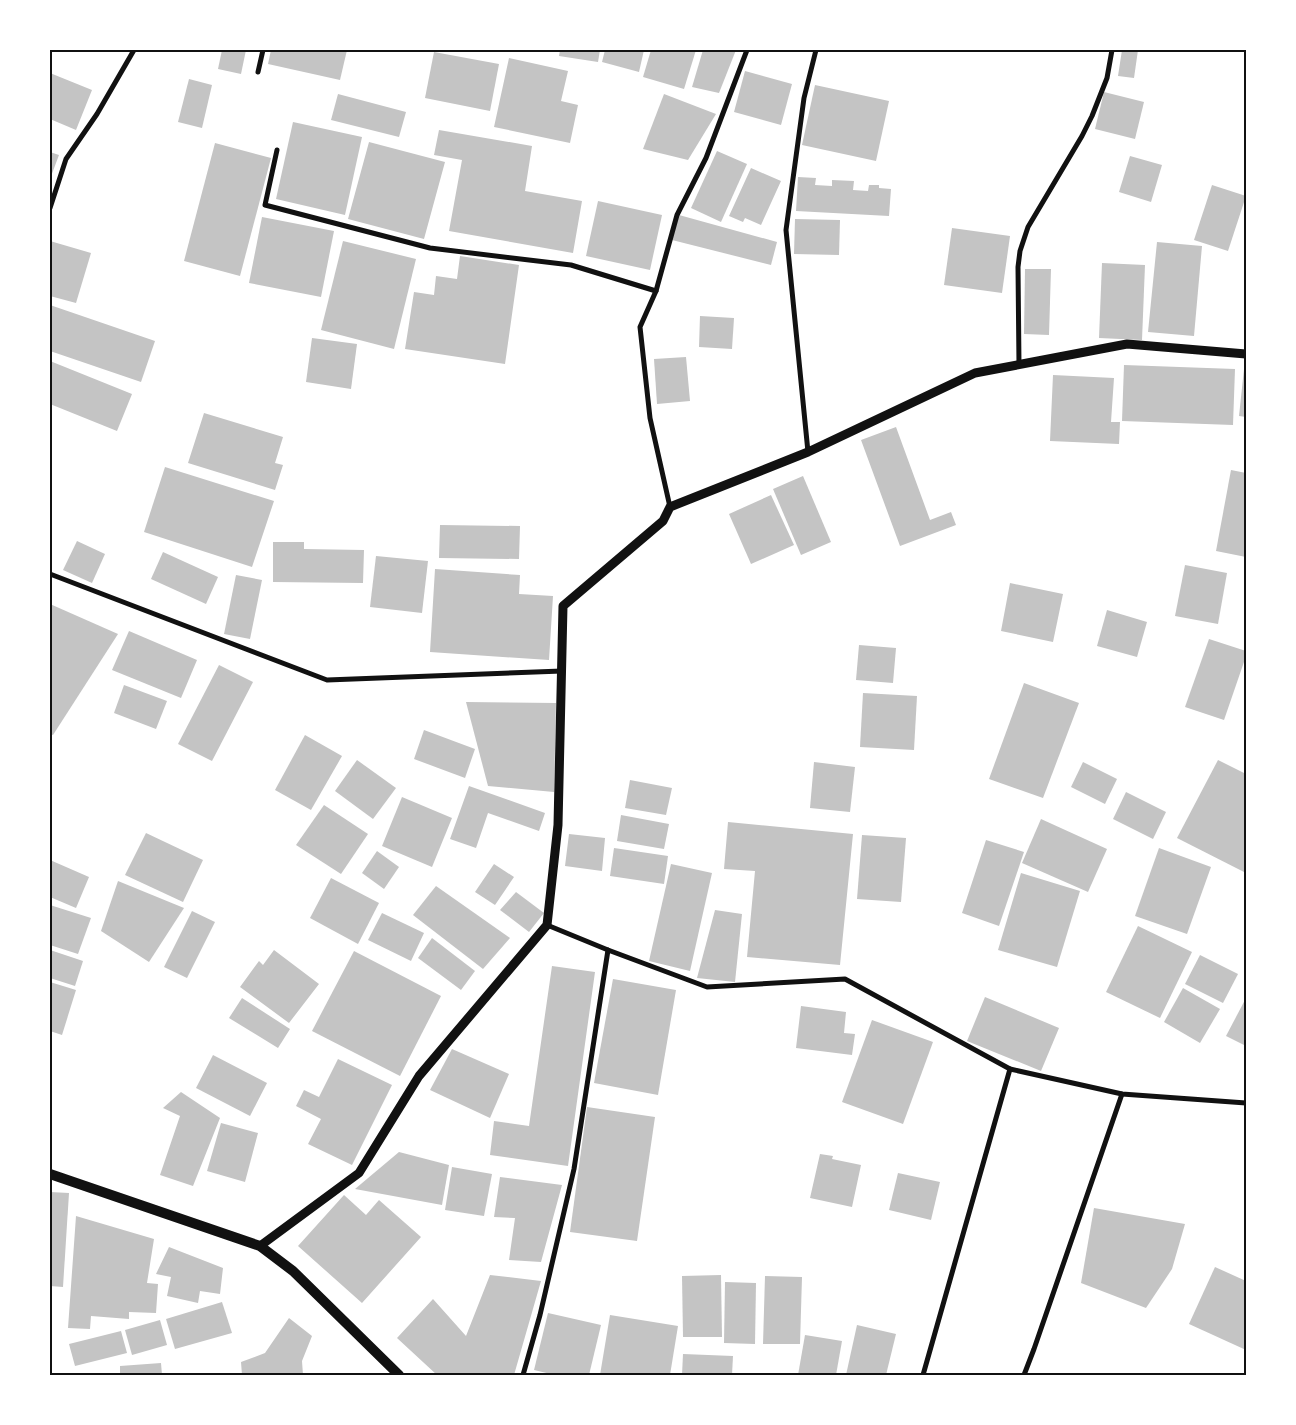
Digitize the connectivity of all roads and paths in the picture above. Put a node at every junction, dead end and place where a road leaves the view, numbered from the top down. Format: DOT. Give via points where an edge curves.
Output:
graph roads {
  1 [pos="134,50"];
  2 [pos="263,50"];
  3 [pos="747,50"];
  4 [pos="816,50"];
  5 [pos="1112,50"];
  6 [pos="258,72"];
  7 [pos="277,150"];
  8 [pos="50,208"];
  9 [pos="656,290"];
  10 [pos="1246,354"];
  11 [pos="1019,365"];
  12 [pos="808,452"];
  13 [pos="670,507"];
  14 [pos="50,574"];
  15 [pos="562,671"];
  16 [pos="547,925"];
  17 [pos="608,950"];
  18 [pos="1010,1069"];
  19 [pos="1122,1094"];
  20 [pos="1246,1104"];
  21 [pos="50,1174"];
  22 [pos="260,1246"];
  23 [pos="399,1375"];
  24 [pos="523,1375"];
  25 [pos="923,1375"];
  26 [pos="1024,1375"];
  1 -- 8 [label="street" via="66,159"];
  2 -- 6 [label="street"];
  3 -- 9 [label="street" via="706,158 677,215"];
  4 -- 12 [label="street" via="804,98 786,230"];
  5 -- 11 [label="street" via="1107,78 1092,116 1028,227 1020,251"];
  7 -- 9 [label="street" via="265,205 430,248 571,265"];
  9 -- 13 [label="street" via="640,327 650,418"];
  10 -- 11 [label="street" via="1127,344"];
  11 -- 12 [label="street" via="975,374"];
  12 -- 13 [label="street"];
  13 -- 15 [label="street" via="663,521 563,606"];
  14 -- 15 [label="street" via="328,680"];
  15 -- 16 [label="street" via="558,826"];
  16 -- 17 [label="street"];
  16 -- 22 [label="street" via="419,1076 359,1173"];
  17 -- 18 [label="street" via="707,987 845,979"];
  17 -- 24 [label="street" via="574,1169"];
  18 -- 19 [label="street"];
  18 -- 25 [label="street"];
  19 -- 20 [label="street"];
  19 -- 26 [label="street"];
  21 -- 22 [label="main road"];
  22 -- 23 [label="main road" via="294,1271"];
}
